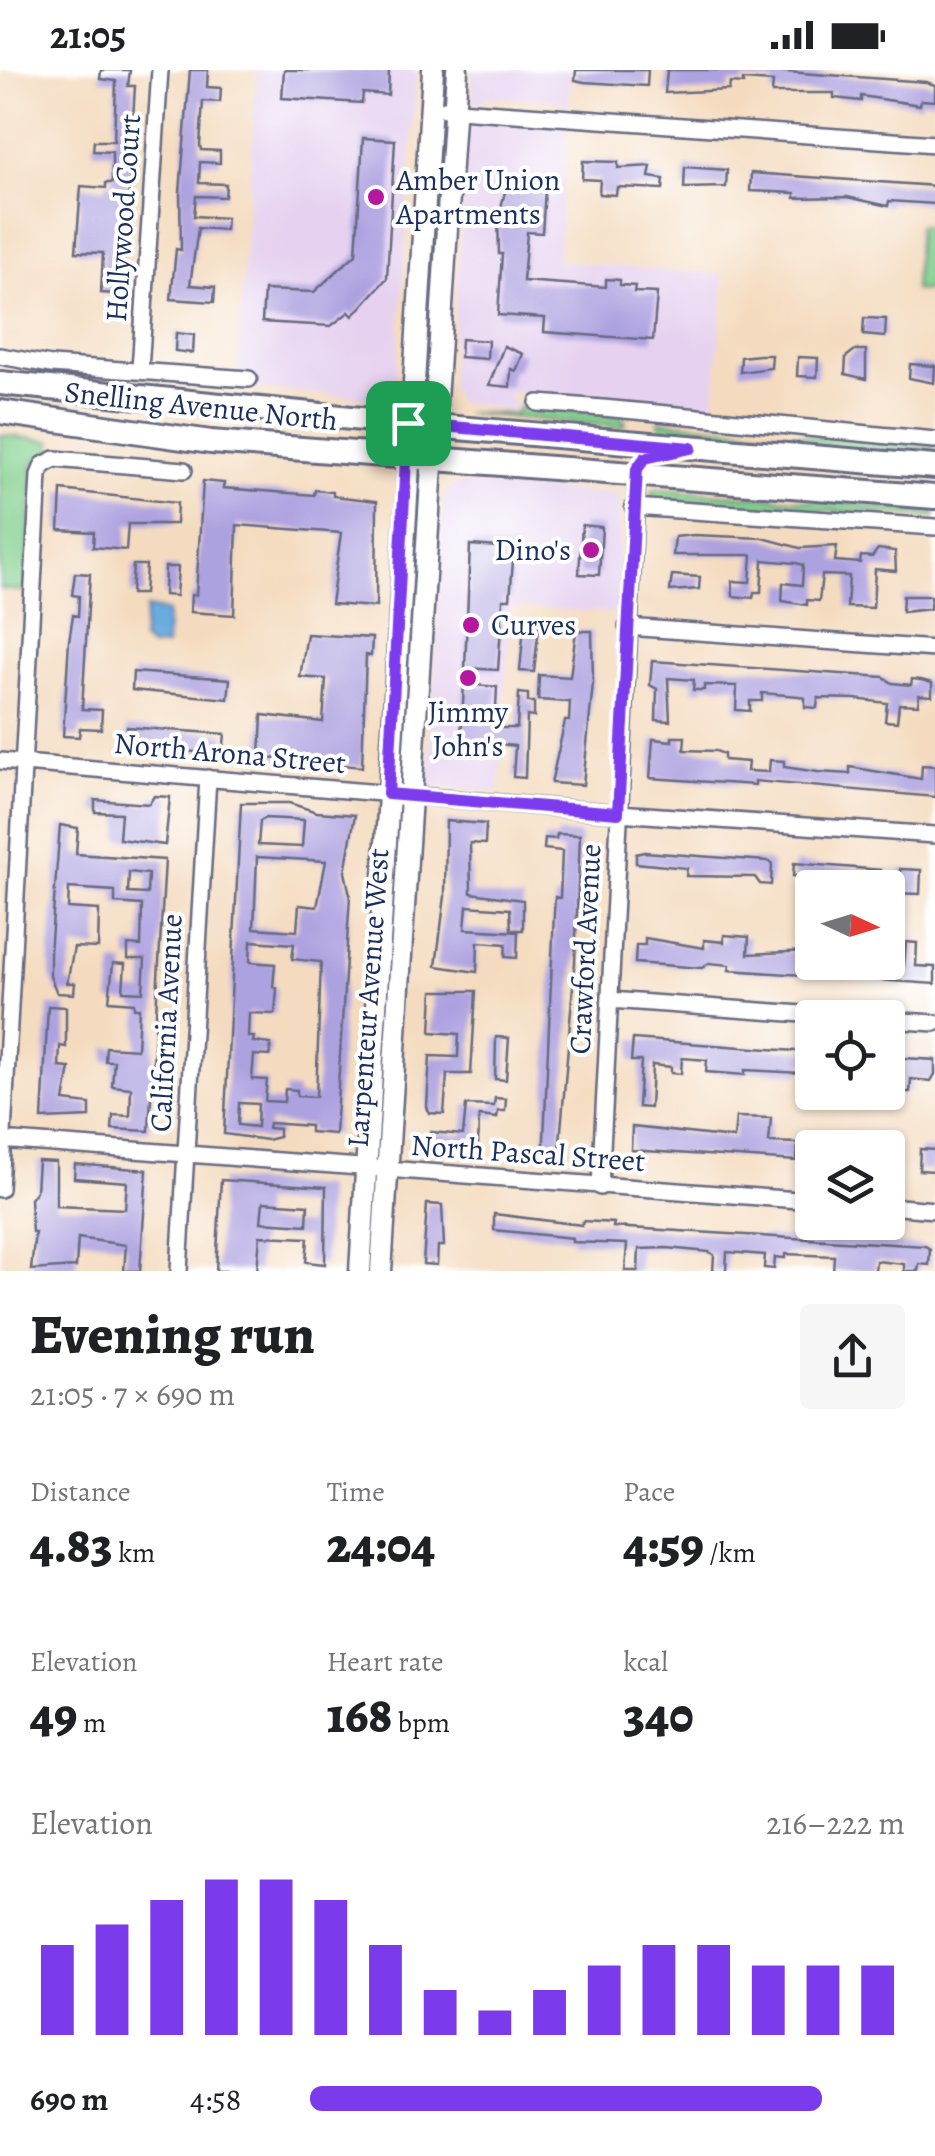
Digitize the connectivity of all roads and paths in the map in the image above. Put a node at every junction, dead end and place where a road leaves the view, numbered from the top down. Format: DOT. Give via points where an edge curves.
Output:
graph roads {
  1 [pos="160,70"];
  2 [pos="433,70"];
  3 [pos="456,70"];
  4 [pos="430,108"];
  5 [pos="454,110"];
  6 [pos="935,144"];
  7 [pos="0,356"];
  8 [pos="140,370"];
  9 [pos="249,379"];
  10 [pos="0,382"];
  11 [pos="538,404"];
  12 [pos="642,410"];
  13 [pos="0,412"];
  14 [pos="420,425"];
  15 [pos="935,440"];
  16 [pos="639,444"];
  17 [pos="691,448"];
  18 [pos="418,458"];
  19 [pos="935,467"];
  20 [pos="184,470"];
  21 [pos="637,474"];
  22 [pos="935,496"];
  23 [pos="633,507"];
  24 [pos="935,527"];
  25 [pos="626,626"];
  26 [pos="935,649"];
  27 [pos="0,762"];
  28 [pos="24,763"];
  29 [pos="208,778"];
  30 [pos="388,794"];
  31 [pos="410,796"];
  32 [pos="618,813"];
  33 [pos="935,834"];
  34 [pos="610,1000"];
  35 [pos="795,1013"];
  36 [pos="905,1021"];
  37 [pos="935,1023"];
  38 [pos="2,1140"];
  39 [pos="186,1154"];
  40 [pos="376,1170"];
  41 [pos="600,1187"];
  42 [pos="0,1189"];
  43 [pos="795,1200"];
  44 [pos="905,1207"];
  45 [pos="935,1210"];
  46 [pos="179,1271"];
  47 [pos="360,1271"];
  48 [pos="381,1271"];
  1 -- 8 [label="street, Hollywood Court"];
  2 -- 4 [label="main road, Larpenteur Avenue West"];
  3 -- 5 [label="main road, Larpenteur Avenue West"];
  4 -- 5 [label="street"];
  4 -- 14 [label="main road, Larpenteur Avenue West"];
  5 -- 6 [label="street"];
  5 -- 14 [label="main road, Larpenteur Avenue West"];
  7 -- 8 [label="street"];
  8 -- 9 [label="street"];
  10 -- 14 [label="main road, Snelling Avenue North"];
  11 -- 12 [label="street"];
  12 -- 15 [label="street"];
  12 -- 16 [label="street"];
  13 -- 18 [label="main road, Snelling Avenue North" via="211,442"];
  14 -- 16 [label="main road, Snelling Avenue North"];
  14 -- 18 [label="main road, Larpenteur Avenue West"];
  16 -- 17 [label="main road, Snelling Avenue North"];
  17 -- 19 [label="main road, Snelling Avenue North"];
  17 -- 21 [label="main road" via="645,458"];
  18 -- 21 [label="main road, Snelling Avenue North"];
  18 -- 30 [label="main road, Larpenteur Avenue West"];
  18 -- 31 [label="main road, Larpenteur Avenue West"];
  20 -- 28 [label="street" via="55,459 43,465"];
  21 -- 22 [label="main road, Snelling Avenue North"];
  21 -- 23 [label="street, Crawford Avenue"];
  23 -- 24 [label="street"];
  23 -- 25 [label="street, Crawford Avenue"];
  25 -- 26 [label="street"];
  25 -- 32 [label="street, Crawford Avenue"];
  27 -- 28 [label="street, North Arona Street"];
  28 -- 29 [label="street, North Arona Street"];
  28 -- 38 [label="street"];
  29 -- 30 [label="street, North Arona Street"];
  29 -- 39 [label="street, California Avenue"];
  30 -- 31 [label="street, North Arona Street"];
  30 -- 40 [label="main road, Larpenteur Avenue West"];
  31 -- 32 [label="street, North Arona Street"];
  31 -- 40 [label="main road, Larpenteur Avenue West"];
  32 -- 33 [label="street, North Arona Street"];
  32 -- 34 [label="street, Crawford Avenue"];
  34 -- 35 [label="street"];
  34 -- 41 [label="street, Crawford Avenue"];
  36 -- 37 [label="street"];
  38 -- 39 [label="street, North Pascal Street"];
  38 -- 42 [label="street"];
  39 -- 40 [label="street, North Pascal Street"];
  39 -- 46 [label="street, California Avenue"];
  40 -- 41 [label="street, North Pascal Street"];
  40 -- 47 [label="main road, Larpenteur Avenue West"];
  40 -- 48 [label="main road, Larpenteur Avenue West"];
  41 -- 43 [label="street, North Pascal Street"];
  44 -- 45 [label="street"];
}
